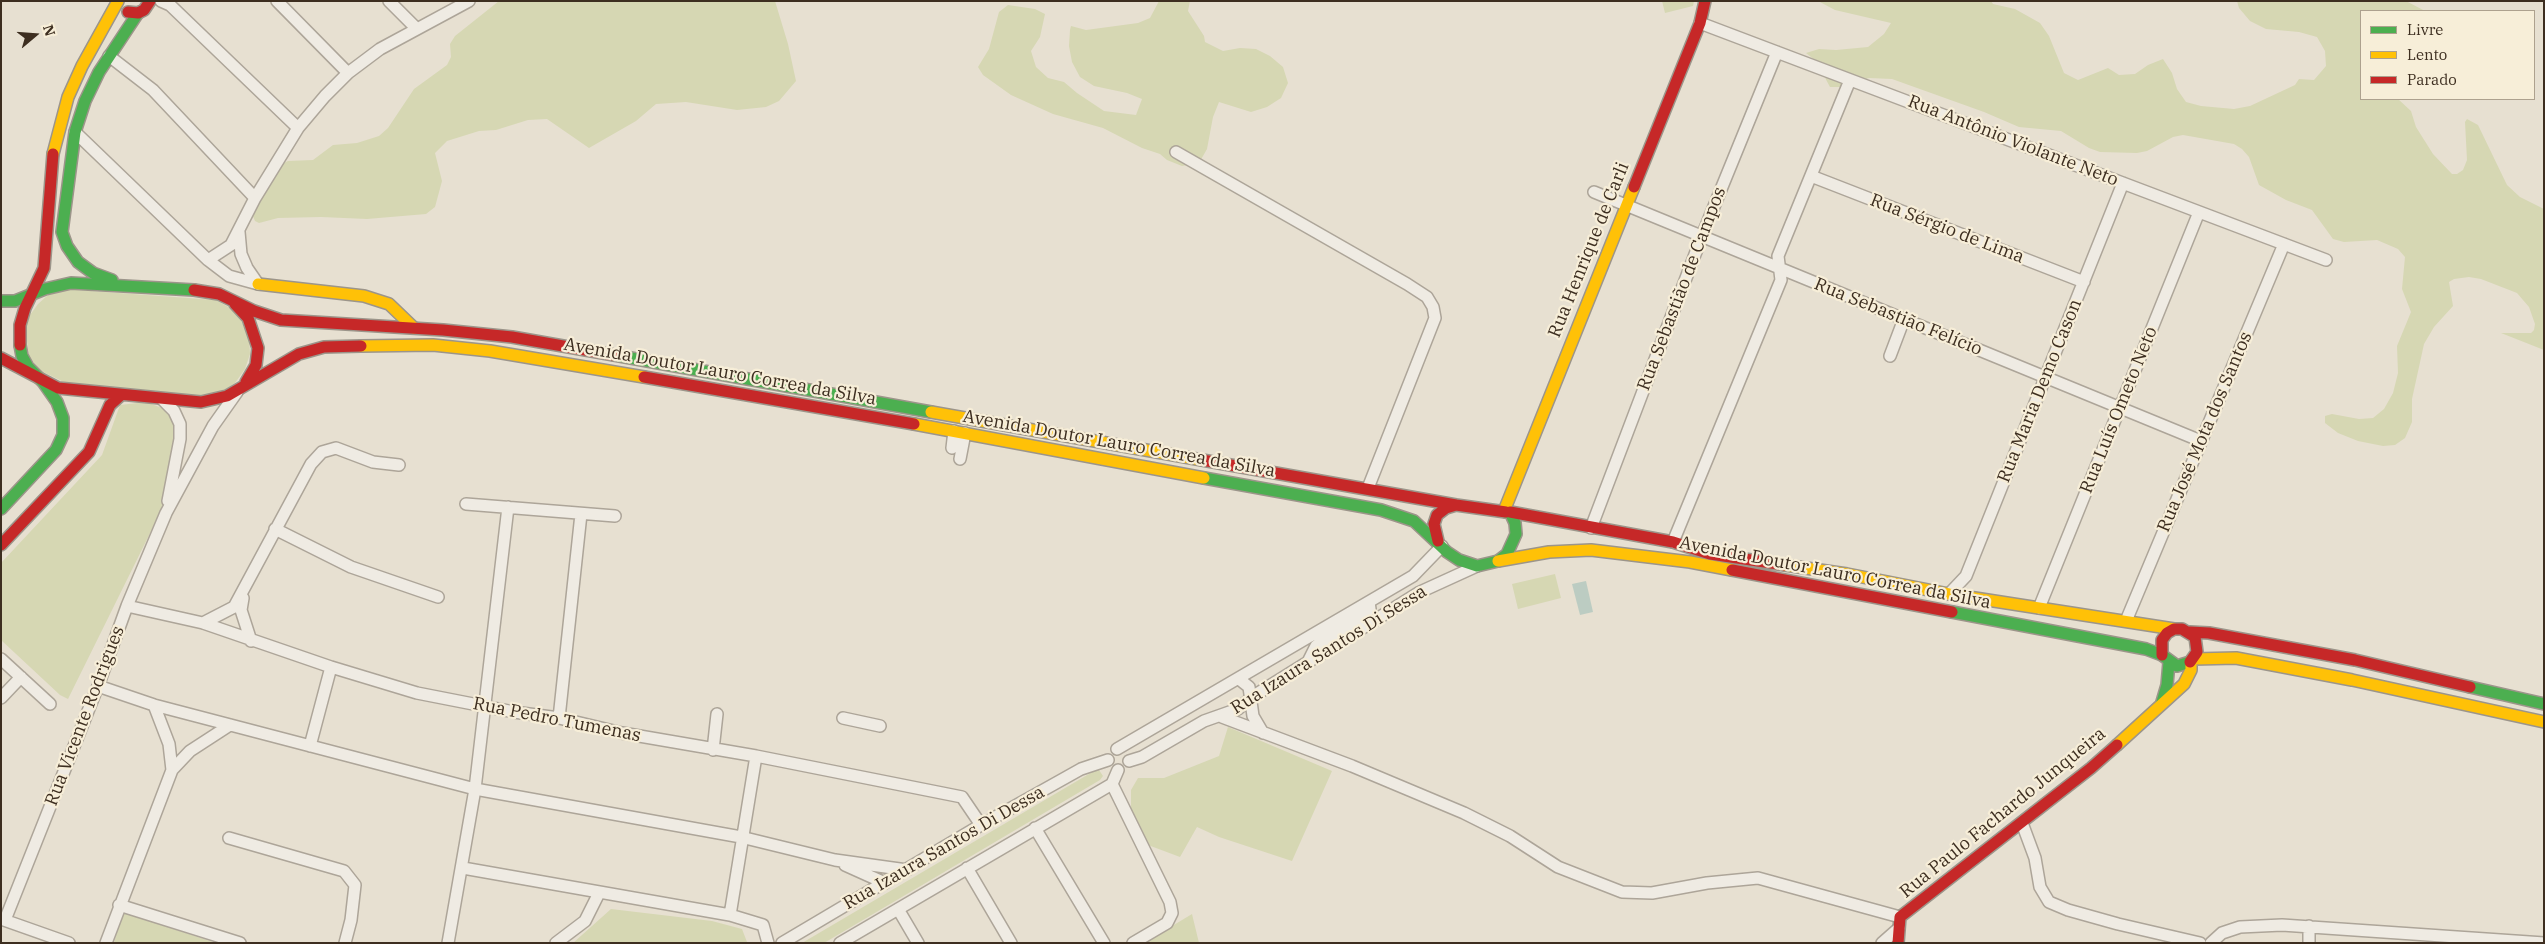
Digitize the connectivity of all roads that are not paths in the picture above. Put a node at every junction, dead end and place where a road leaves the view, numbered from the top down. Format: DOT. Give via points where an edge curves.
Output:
graph roads {
  1 [pos="118,1"];
  2 [pos="150,1"];
  3 [pos="161,1"];
  4 [pos="277,1"];
  5 [pos="389,1"];
  6 [pos="468,1"];
  7 [pos="1705,1"];
  8 [pos="138,13"];
  9 [pos="1700,23"];
  10 [pos="416,28"];
  11 [pos="1777,52"];
  12 [pos="109,56"];
  13 [pos="348,73"];
  14 [pos="1850,80"];
  15 [pos="298,128"];
  16 [pos="75,132"];
  17 [pos="1176,152"];
  18 [pos="1811,176"];
  19 [pos="2123,183"];
  20 [pos="1594,192"];
  21 [pos="255,198"];
  22 [pos="1626,205"];
  23 [pos="2199,212"];
  24 [pos="239,232"];
  25 [pos="1702,236"];
  26 [pos="2284,244"];
  27 [pos="208,260"];
  28 [pos="2326,260"];
  29 [pos="1780,268"];
  30 [pos="2084,282"];
  31 [pos="258,284"];
  32 [pos="123,285"];
  33 [pos="33,295"];
  34 [pos="230,299"];
  35 [pos="1,301"];
  36 [pos="1904,319"];
  37 [pos="414,328"];
  38 [pos="1890,356"];
  39 [pos="1,358"];
  40 [pos="2046,377"];
  41 [pos="43,382"];
  42 [pos="239,390"];
  43 [pos="121,395"];
  44 [pos="162,399"];
  45 [pos="2120,408"];
  46 [pos="959,432"];
  47 [pos="180,439"];
  48 [pos="2201,441"];
  49 [pos="952,448"];
  50 [pos="199,451"];
  51 [pos="960,460"];
  52 [pos="399,465"];
  53 [pos="1368,488"];
  54 [pos="466,504"];
  55 [pos="1456,505"];
  56 [pos="508,507"];
  57 [pos="1,509"];
  58 [pos="1507,511"];
  59 [pos="166,513"];
  60 [pos="581,514"];
  61 [pos="615,516"];
  62 [pos="1591,528"];
  63 [pos="275,529"];
  64 [pos="1672,542"];
  65 [pos="1440,543"];
  66 [pos="1,545"];
  67 [pos="1498,561"];
  68 [pos="1477,566"];
  69 [pos="244,591"];
  70 [pos="1949,594"];
  71 [pos="438,597"];
  72 [pos="1369,602"];
  73 [pos="127,606"];
  74 [pos="2039,608"];
  75 [pos="2126,621"];
  76 [pos="203,623"];
  77 [pos="2174,629"];
  78 [pos="2190,632"];
  79 [pos="250,640"];
  80 [pos="1,659"];
  81 [pos="2166,659"];
  82 [pos="2192,660"];
  83 [pos="1308,662"];
  84 [pos="331,667"];
  85 [pos="21,677"];
  86 [pos="1239,679"];
  87 [pos="98,686"];
  88 [pos="1252,697"];
  89 [pos="1,698"];
  90 [pos="2162,702"];
  91 [pos="50,704"];
  92 [pos="2544,704"];
  93 [pos="154,705"];
  94 [pos="487,705"];
  95 [pos="717,714"];
  96 [pos="1222,717"];
  97 [pos="559,718"];
  98 [pos="843,718"];
  99 [pos="2544,722"];
  100 [pos="230,725"];
  101 [pos="880,726"];
  102 [pos="1263,734"];
  103 [pos="310,746"];
  104 [pos="1117,749"];
  105 [pos="713,750"];
  106 [pos="756,756"];
  107 [pos="1108,760"];
  108 [pos="1129,761"];
  109 [pos="172,770"];
  110 [pos="1118,770"];
  111 [pos="1112,784"];
  112 [pos="475,789"];
  113 [pos="2022,823"];
  114 [pos="981,824"];
  115 [pos="1035,828"];
  116 [pos="741,837"];
  117 [pos="229,838"];
  118 [pos="834,860"];
  119 [pos="463,868"];
  120 [pos="967,868"];
  121 [pos="908,870"];
  122 [pos="885,883"];
  123 [pos="599,893"];
  124 [pos="119,905"];
  125 [pos="898,909"];
  126 [pos="730,915"];
  127 [pos="3,919"];
  128 [pos="1900,923"];
  129 [pos="2310,926"];
  130 [pos="69,943"];
  131 [pos="106,943"];
  132 [pos="240,943"];
  133 [pos="345,943"];
  134 [pos="448,943"];
  135 [pos="556,943"];
  136 [pos="768,943"];
  137 [pos="782,943"];
  138 [pos="840,943"];
  139 [pos="918,943"];
  140 [pos="1011,943"];
  141 [pos="1104,943"];
  142 [pos="1133,943"];
  143 [pos="1882,943"];
  144 [pos="1898,943"];
  145 [pos="2200,943"];
  146 [pos="2212,943"];
  147 [pos="2309,943"];
  148 [pos="2544,943"];
  1 -- 8 [label="main road" via="126,10"];
  1 -- 33 [label="main road" via="82,66 62,120 53,155 44,268"];
  2 -- 8 [label="main road"];
  3 -- 15 [label="street" via="170,5"];
  4 -- 13 [label="street"];
  5 -- 10 [label="street"];
  6 -- 10 [label="street"];
  7 -- 9 [label="main road, Rua Henrique de Carli"];
  8 -- 12 [label="main road"];
  9 -- 11 [label="street, Rua Antônio Violante Neto"];
  9 -- 22 [label="main road, Rua Henrique de Carli"];
  10 -- 13 [label="street"];
  11 -- 14 [label="street, Rua Antônio Violante Neto"];
  11 -- 25 [label="street, Rua Sebastião de Campos"];
  12 -- 16 [label="main road" via="85,101"];
  12 -- 21 [label="street" via="153,90"];
  13 -- 15 [label="street"];
  14 -- 18 [label="street"];
  14 -- 19 [label="street, Rua Antônio Violante Neto"];
  15 -- 21 [label="street"];
  16 -- 27 [label="street"];
  16 -- 32 [label="main road" via="62,232 64,239 78,262 93,273"];
  17 -- 53 [label="street" via="1407,284 1427,297 1433,307 1435,318"];
  18 -- 29 [label="street" via="1778,256"];
  18 -- 30 [label="street, Rua Sérgio de Lima"];
  19 -- 23 [label="street, Rua Antônio Violante Neto"];
  19 -- 30 [label="street, Rua Maria Demo Cason"];
  20 -- 22 [label="street, Rua Sebastião Felício"];
  21 -- 24 [label="street"];
  22 -- 25 [label="street, Rua Sebastião Felício"];
  22 -- 58 [label="main road, Rua Henrique de Carli"];
  23 -- 26 [label="street, Rua Antônio Violante Neto"];
  23 -- 45 [label="street, Rua Luís Ometo Neto"];
  24 -- 27 [label="street" via="231,244"];
  24 -- 31 [label="street" via="246,268"];
  25 -- 29 [label="street, Rua Sebastião Felício"];
  25 -- 62 [label="street, Rua Sebastião de Campos"];
  26 -- 28 [label="street, Rua Antônio Violante Neto"];
  26 -- 48 [label="street, Rua José Mota dos Santos"];
  27 -- 31 [label="street" via="229,276"];
  29 -- 36 [label="street, Rua Sebastião Felício"];
  29 -- 64 [label="street" via="1781,280"];
  30 -- 40 [label="street, Rua Maria Demo Cason"];
  31 -- 37 [label="main road" via="364,296 389,304"];
  32 -- 33 [label="main road" via="71,283"];
  32 -- 34 [label="main road" via="204,291"];
  33 -- 35 [label="main road"];
  33 -- 41 [label="main road" via="25,308 19,340 28,367"];
  34 -- 37 [label="main road" via="281,320"];
  34 -- 42 [label="main road" via="248,318 258,348 253,372"];
  36 -- 38 [label="street"];
  36 -- 40 [label="street, Rua Sebastião Felício"];
  37 -- 53 [label="main road" via="512,337"];
  39 -- 41 [label="main road, Avenida Doutor Lauro Correa da Silva"];
  40 -- 45 [label="street, Rua Sebastião Felício"];
  40 -- 70 [label="street, Rua Maria Demo Cason" via="1966,576"];
  41 -- 43 [label="main road, Avenida Doutor Lauro Correa da Silva" via="70,391"];
  41 -- 57 [label="main road" via="57,402 63,418 63,435 56,450"];
  42 -- 44 [label="main road, Avenida Doutor Lauro Correa da Silva" via="215,400"];
  42 -- 46 [label="main road, Avenida Doutor Lauro Correa da Silva" via="299,354 324,347 433,345 575,364"];
  42 -- 50 [label="street, Rua Vicente Rodrigues"];
  43 -- 44 [label="main road, Avenida Doutor Lauro Correa da Silva"];
  43 -- 66 [label="main road" via="110,405 89,452"];
  44 -- 47 [label="street, Rua Vicente Rodrigues" via="174,410 180,424"];
  45 -- 48 [label="street, Rua Sebastião Felício"];
  45 -- 74 [label="street, Rua Luís Ometo Neto"];
  46 -- 49 [label="street"];
  46 -- 51 [label="street"];
  46 -- 65 [label="main road, Avenida Doutor Lauro Correa da Silva" via="1381,510 1414,521"];
  47 -- 50 [label="street" via="190,450"];
  47 -- 59 [label="street, Rua Vicente Rodrigues"];
  48 -- 75 [label="street, Rua José Mota dos Santos"];
  50 -- 59 [label="street, Rua Vicente Rodrigues"];
  52 -- 63 [label="street" via="373,462 336,448 322,452 311,464"];
  53 -- 55 [label="main road"];
  54 -- 56 [label="street"];
  55 -- 58 [label="main road"];
  55 -- 65 [label="main road" via="1446,508 1434,524"];
  56 -- 60 [label="street"];
  56 -- 94 [label="street"];
  58 -- 62 [label="main road, Avenida Doutor Lauro Correa da Silva"];
  58 -- 67 [label="main road" via="1515,523 1516,534 1507,554"];
  59 -- 73 [label="street, Rua Vicente Rodrigues"];
  60 -- 61 [label="street"];
  60 -- 97 [label="street"];
  62 -- 64 [label="main road, Avenida Doutor Lauro Correa da Silva"];
  63 -- 69 [label="street"];
  63 -- 71 [label="street" via="351,567"];
  64 -- 70 [label="main road, Avenida Doutor Lauro Correa da Silva" via="1710,554 1846,574"];
  65 -- 68 [label="main road" via="1459,560"];
  65 -- 72 [label="street, Rua Izaura Santos Di Sessa" via="1414,576"];
  67 -- 68 [label="main road"];
  67 -- 81 [label="main road, Avenida Doutor Lauro Correa da Silva" via="1549,552 1591,550 1690,562 2146,649"];
  68 -- 83 [label="street, Rua Izaura Santos Di Sessa" via="1420,592"];
  69 -- 76 [label="street" via="234,608"];
  69 -- 79 [label="street" via="241,610"];
  70 -- 74 [label="main road, Avenida Doutor Lauro Correa da Silva"];
  72 -- 83 [label="street" via="1370,609 1364,616 1322,641"];
  72 -- 86 [label="street, Rua Izaura Santos Di Sessa"];
  73 -- 76 [label="street, Rua Pedro Tumenas"];
  73 -- 87 [label="street, Rua Vicente Rodrigues"];
  74 -- 75 [label="main road, Avenida Doutor Lauro Correa da Silva"];
  75 -- 77 [label="main road, Avenida Doutor Lauro Correa da Silva"];
  76 -- 79 [label="street, Rua Pedro Tumenas"];
  77 -- 78 [label="main road"];
  77 -- 81 [label="main road" via="2162,640"];
  78 -- 82 [label="main road" via="2198,644"];
  78 -- 92 [label="main road" via="2355,660"];
  79 -- 84 [label="street, Rua Pedro Tumenas"];
  80 -- 85 [label="street"];
  81 -- 82 [label="main road" via="2178,666"];
  81 -- 90 [label="main road" via="2167,685"];
  82 -- 90 [label="main road, Rua Paulo Fachardo Junqueira" via="2184,684"];
  82 -- 99 [label="main road" via="2214,656 2236,658"];
  83 -- 88 [label="street, Rua Izaura Santos Di Sessa"];
  84 -- 94 [label="street, Rua Pedro Tumenas" via="417,693"];
  84 -- 103 [label="street"];
  85 -- 89 [label="street"];
  85 -- 91 [label="street"];
  86 -- 88 [label="street" via="1247,683"];
  86 -- 104 [label="street, Rua Izaura Santos Di Sessa"];
  87 -- 93 [label="street"];
  87 -- 127 [label="street, Rua Vicente Rodrigues"];
  88 -- 96 [label="street, Rua Izaura Santos Di Sessa" via="1238,710"];
  88 -- 102 [label="street" via="1253,716"];
  90 -- 113 [label="main road, Rua Paulo Fachardo Junqueira" via="2091,768"];
  93 -- 100 [label="street"];
  93 -- 109 [label="street" via="169,744"];
  94 -- 97 [label="street, Rua Pedro Tumenas"];
  94 -- 112 [label="street"];
  95 -- 105 [label="street"];
  96 -- 102 [label="street, Rua Paulo Fachardo Junqueira"];
  96 -- 108 [label="street, Rua Izaura Santos Di Sessa" via="1204,722"];
  97 -- 105 [label="street, Rua Pedro Tumenas"];
  98 -- 101 [label="street"];
  100 -- 103 [label="street"];
  100 -- 109 [label="street" via="190,750"];
  102 -- 128 [label="street, Rua Paulo Fachardo Junqueira" via="1352,766 1464,813 1510,836 1558,867 1622,892 1652,893 1758,878"];
  103 -- 112 [label="street"];
  104 -- 107 [label="street"];
  104 -- 108 [label="street" via="1126,752"];
  105 -- 106 [label="street, Rua Pedro Tumenas"];
  106 -- 114 [label="street, Rua Pedro Tumenas" via="962,797"];
  106 -- 116 [label="street"];
  107 -- 110 [label="street"];
  107 -- 114 [label="street, Rua Izaura Santos Di Dessa" via="1081,769"];
  108 -- 110 [label="street"];
  109 -- 124 [label="street"];
  110 -- 111 [label="street"];
  111 -- 115 [label="street, Rua Izaura Santos Di Dessa"];
  111 -- 142 [label="street" via="1170,902 1172,914 1166,923"];
  112 -- 116 [label="street"];
  112 -- 119 [label="street"];
  113 -- 128 [label="main road, Rua Paulo Fachardo Junqueira"];
  113 -- 145 [label="street" via="2037,865 2040,887 2049,902 2118,924"];
  114 -- 121 [label="street, Rua Izaura Santos Di Dessa"];
  115 -- 120 [label="street, Rua Izaura Santos Di Dessa"];
  115 -- 141 [label="street"];
  116 -- 118 [label="street"];
  116 -- 126 [label="street"];
  117 -- 133 [label="street" via="344,871 354,885"];
  118 -- 121 [label="street"];
  118 -- 122 [label="street"];
  119 -- 123 [label="street"];
  119 -- 134 [label="street"];
  120 -- 125 [label="street, Rua Izaura Santos Di Dessa"];
  120 -- 140 [label="street"];
  121 -- 122 [label="street, Rua Izaura Santos Di Dessa"];
  122 -- 137 [label="street, Rua Izaura Santos Di Dessa"];
  123 -- 126 [label="street"];
  123 -- 135 [label="street" via="585,921"];
  124 -- 131 [label="street"];
  124 -- 132 [label="street"];
  125 -- 138 [label="street, Rua Izaura Santos Di Dessa"];
  125 -- 139 [label="street"];
  126 -- 136 [label="street" via="762,925"];
  127 -- 130 [label="street"];
  128 -- 143 [label="street"];
  128 -- 144 [label="main road"];
  129 -- 146 [label="street" via="2240,927 2222,933"];
  129 -- 147 [label="street"];
  129 -- 148 [label="street"];
}
